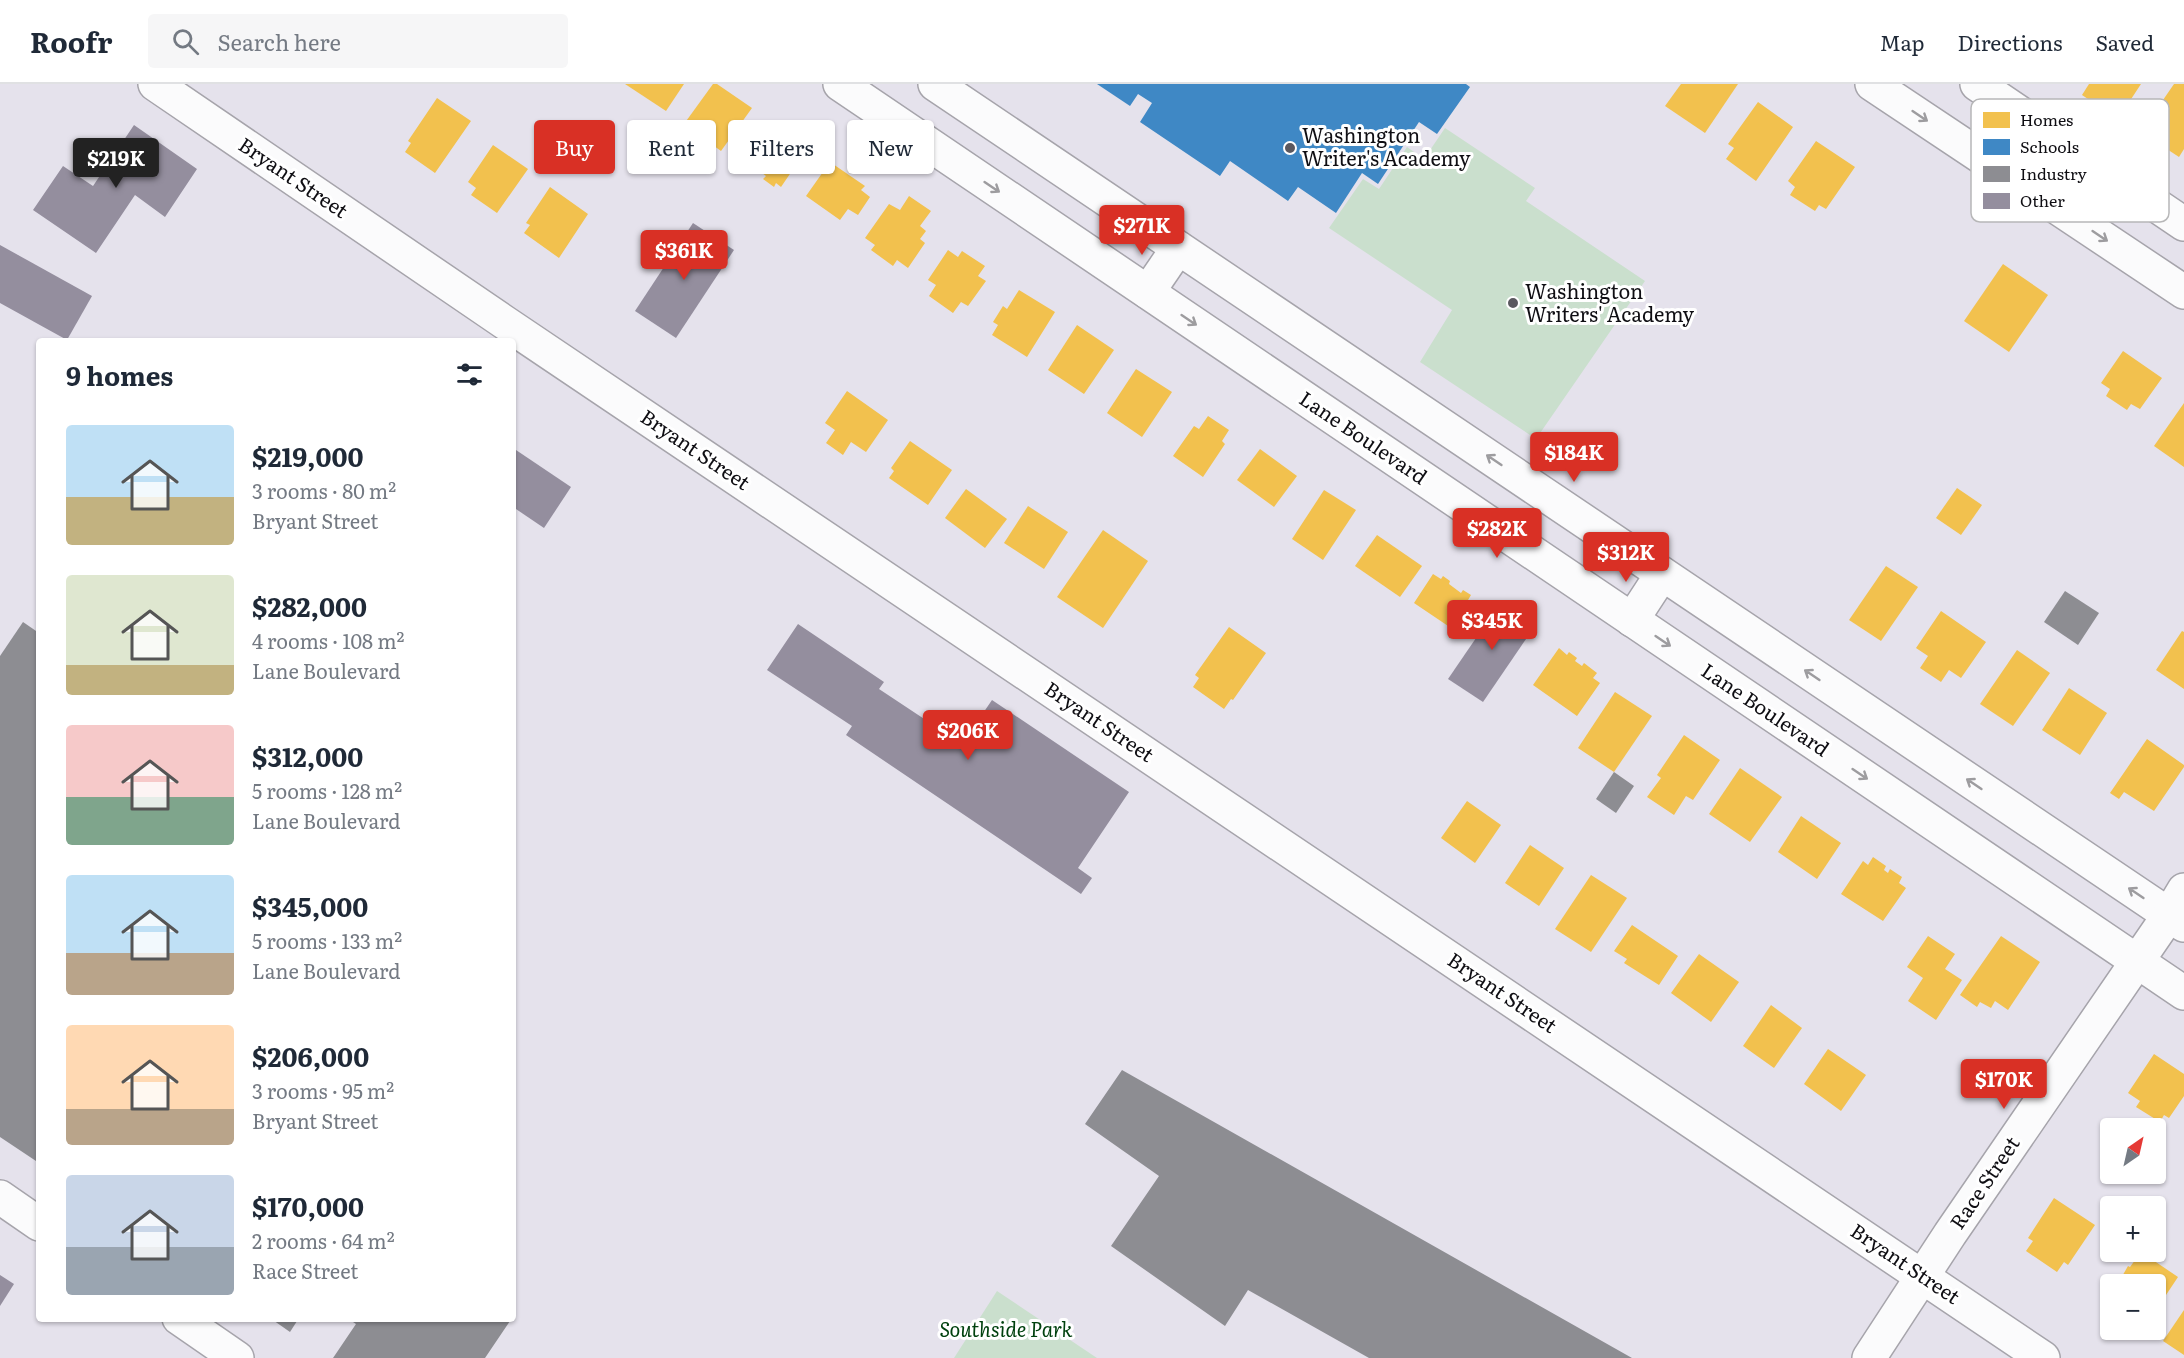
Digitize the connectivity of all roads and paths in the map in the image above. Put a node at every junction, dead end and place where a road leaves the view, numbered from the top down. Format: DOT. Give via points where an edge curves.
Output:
graph roads {
  1 [pos="155,84"];
  2 [pos="840,84"];
  3 [pos="936,84"];
  4 [pos="1872,84"];
  5 [pos="1977,84"];
  6 [pos="1999,99"];
  7 [pos="1971,150"];
  8 [pos="2169,214"];
  9 [pos="2078,222"];
  10 [pos="2184,224"];
  11 [pos="1178,248"];
  12 [pos="1148,292"];
  13 [pos="2184,292"];
  14 [pos="1662,574"];
  15 [pos="1632,620"];
  16 [pos="2179,910"];
  17 [pos="2138,962"];
  18 [pos="2184,993"];
  19 [pos="0,1197"];
  20 [pos="36,1222"];
  21 [pos="1923,1276"];
  22 [pos="184,1322"];
  23 [pos="237,1358"];
  24 [pos="1869,1358"];
  25 [pos="2043,1358"];
  1 -- 21 [label="street, Bryant Street"];
  2 -- 12 [label="street, Lane Boulevard, one-way"];
  3 -- 11 [label="street"];
  4 -- 7 [label="street, one-way"];
  5 -- 6 [label="street"];
  8 -- 10 [label="street"];
  9 -- 13 [label="street, one-way"];
  11 -- 12 [label="street"];
  14 -- 11 [label="street, one-way"];
  12 -- 15 [label="street, Lane Boulevard, one-way"];
  14 -- 15 [label="street"];
  16 -- 14 [label="street, one-way"];
  15 -- 17 [label="street, Lane Boulevard, one-way"];
  16 -- 17 [label="street, Race Street"];
  17 -- 18 [label="street, Lane Boulevard"];
  17 -- 21 [label="street, Race Street"];
  19 -- 20 [label="street"];
  21 -- 24 [label="street, Race Street"];
  21 -- 25 [label="street, Bryant Street"];
  22 -- 23 [label="street"];
}
